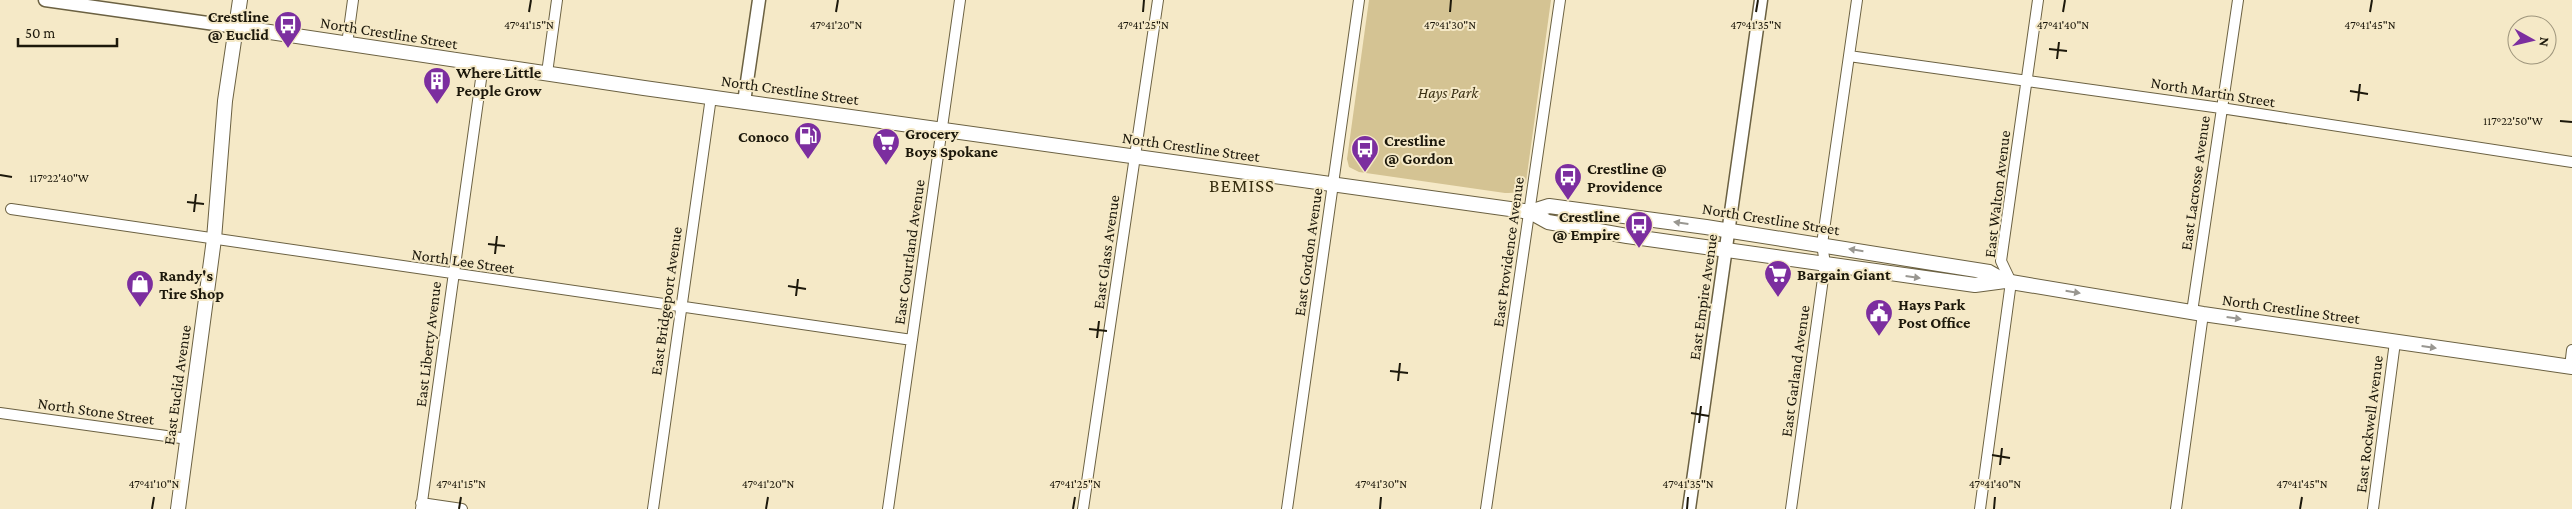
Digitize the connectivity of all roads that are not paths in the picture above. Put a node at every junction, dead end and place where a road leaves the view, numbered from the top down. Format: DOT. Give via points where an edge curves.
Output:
graph roads {
  1 [pos="45,0"];
  2 [pos="240,0"];
  3 [pos="353,0"];
  4 [pos="557,0"];
  5 [pos="759,0"];
  6 [pos="960,0"];
  7 [pos="1158,0"];
  8 [pos="1360,0"];
  9 [pos="1560,0"];
  10 [pos="1761,0"];
  11 [pos="1857,0"];
  12 [pos="2038,0"];
  13 [pos="2238,0"];
  14 [pos="85,3"];
  15 [pos="236,27"];
  16 [pos="347,44"];
  17 [pos="1849,56"];
  18 [pos="483,65"];
  19 [pos="547,73"];
  20 [pos="2027,80"];
  21 [pos="712,97"];
  22 [pos="744,102"];
  23 [pos="2221,108"];
  24 [pos="942,130"];
  25 [pos="1136,156"];
  26 [pos="2572,162"];
  27 [pos="1333,183"];
  28 [pos="11,209"];
  29 [pos="1530,212"];
  30 [pos="1729,230"];
  31 [pos="214,239"];
  32 [pos="1822,244"];
  33 [pos="1726,250"];
  34 [pos="1825,264"];
  35 [pos="452,274"];
  36 [pos="2008,281"];
  37 [pos="682,306"];
  38 [pos="2197,313"];
  39 [pos="912,340"];
  40 [pos="2395,342"];
  41 [pos="2572,350"];
  42 [pos="2571,367"];
  43 [pos="0,413"];
  44 [pos="188,439"];
  45 [pos="421,506"];
  46 [pos="178,509"];
  47 [pos="462,509"];
  48 [pos="653,509"];
  49 [pos="888,509"];
  50 [pos="1083,509"];
  51 [pos="1287,509"];
  52 [pos="1486,509"];
  53 [pos="1689,509"];
  54 [pos="1791,509"];
  55 [pos="1980,509"];
  56 [pos="2176,509"];
  57 [pos="2373,509"];
  1 -- 14 [label="street, North Crestline Street"];
  2 -- 15 [label="main road, East Euclid Avenue"];
  3 -- 16 [label="street"];
  4 -- 19 [label="street"];
  5 -- 22 [label="street"];
  6 -- 24 [label="street, East Courtland Avenue"];
  7 -- 25 [label="street, East Glass Avenue"];
  8 -- 27 [label="street, East Gordon Avenue"];
  9 -- 29 [label="street, East Providence Avenue"];
  10 -- 30 [label="street, East Empire Avenue"];
  11 -- 17 [label="street, East Garland Avenue"];
  12 -- 20 [label="street, East Walton Avenue"];
  13 -- 23 [label="street, East Lacrosse Avenue"];
  14 -- 15 [label="street, North Crestline Street"];
  15 -- 16 [label="main road, North Crestline Street"];
  15 -- 31 [label="main road, East Euclid Avenue" via="225,101"];
  16 -- 18 [label="main road, North Crestline Street"];
  17 -- 20 [label="street, North Martin Street"];
  17 -- 32 [label="street, East Garland Avenue"];
  18 -- 19 [label="main road, North Crestline Street"];
  18 -- 35 [label="street, East Liberty Avenue"];
  19 -- 21 [label="main road, North Crestline Street"];
  20 -- 23 [label="street, North Martin Street"];
  20 -- 36 [label="street, East Walton Avenue" via="2001,261"];
  21 -- 22 [label="main road, North Crestline Street"];
  21 -- 37 [label="street, East Bridgeport Avenue"];
  22 -- 24 [label="main road, North Crestline Street"];
  23 -- 26 [label="street, North Martin Street"];
  23 -- 38 [label="street, East Lacrosse Avenue"];
  24 -- 25 [label="main road, North Crestline Street"];
  24 -- 39 [label="street, East Courtland Avenue"];
  25 -- 27 [label="main road, North Crestline Street"];
  25 -- 50 [label="street, East Glass Avenue"];
  27 -- 29 [label="main road, North Crestline Street"];
  27 -- 51 [label="street, East Gordon Avenue"];
  28 -- 31 [label="street, North Lee Street"];
  30 -- 29 [label="main road, North Crestline Street, one-way" via="1549,206"];
  29 -- 33 [label="main road, North Crestline Street" via="1548,222"];
  29 -- 52 [label="street, East Providence Avenue"];
  30 -- 32 [label="main road, North Crestline Street"];
  30 -- 33 [label="street, East Empire Avenue"];
  31 -- 35 [label="street, North Lee Street"];
  31 -- 44 [label="main road, East Euclid Avenue"];
  32 -- 34 [label="street, East Garland Avenue"];
  36 -- 32 [label="main road, North Crestline Street, one-way" via="1988,272"];
  33 -- 34 [label="main road, North Crestline Street"];
  33 -- 53 [label="street, East Empire Avenue"];
  34 -- 36 [label="main road, North Crestline Street, one-way" via="1975,285"];
  34 -- 54 [label="street, East Garland Avenue"];
  35 -- 37 [label="street, North Lee Street"];
  35 -- 45 [label="street, East Liberty Avenue"];
  36 -- 38 [label="main road, North Crestline Street, one-way"];
  36 -- 55 [label="street"];
  37 -- 39 [label="street, North Lee Street"];
  37 -- 48 [label="street, East Bridgeport Avenue"];
  38 -- 40 [label="main road, North Crestline Street, one-way"];
  38 -- 56 [label="street, East Lacrosse Avenue"];
  39 -- 49 [label="street, East Courtland Avenue"];
  40 -- 42 [label="main road, North Crestline Street, one-way"];
  40 -- 57 [label="street, East Rockwell Avenue"];
  41 -- 42 [label="street"];
  43 -- 44 [label="street, North Stone Street"];
  44 -- 46 [label="main road, East Euclid Avenue"];
  45 -- 47 [label="street"];
}
